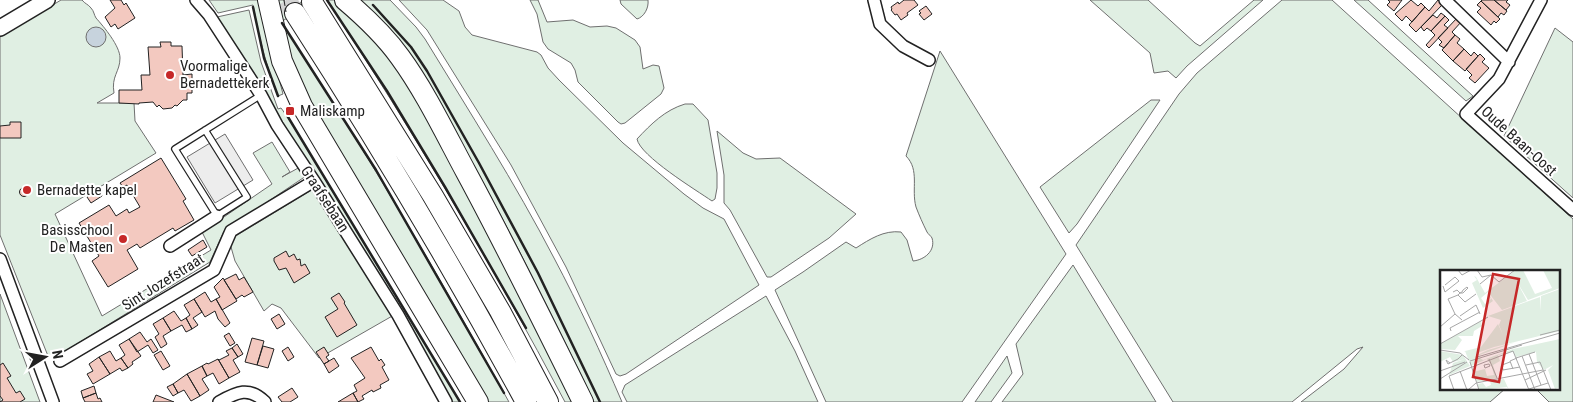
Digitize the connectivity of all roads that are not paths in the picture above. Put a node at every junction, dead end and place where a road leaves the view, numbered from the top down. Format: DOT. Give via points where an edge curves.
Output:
graph roads {
  1 [pos="47,0"];
  2 [pos="196,0"];
  3 [pos="268,0"];
  4 [pos="345,0"];
  5 [pos="874,0"];
  6 [pos="1445,0"];
  7 [pos="1541,0"];
  8 [pos="312,2"];
  9 [pos="294,13"];
  10 [pos="0,28"];
  11 [pos="929,60"];
  12 [pos="1509,62"];
  13 [pos="261,95"];
  14 [pos="205,130"];
  15 [pos="314,181"];
  16 [pos="1573,210"];
  17 [pos="217,216"];
  18 [pos="170,246"];
  19 [pos="0,259"];
  20 [pos="60,361"];
  21 [pos="53,402"];
  22 [pos="219,402"];
  23 [pos="265,402"];
  24 [pos="446,402"];
  25 [pos="478,402"];
  26 [pos="526,402"];
  27 [pos="548,402"];
  28 [pos="583,402"];
  1 -- 10 [label="street"];
  2 -- 13 [label="street, Graafsebaan"];
  3 -- 25 [label="highway" via="282,61 302,106"];
  4 -- 28 [label="highway" via="389,44 418,86 482,202"];
  5 -- 11 [label="street" via="880,24 903,46"];
  6 -- 12 [label="street"];
  7 -- 12 [label="street"];
  8 -- 27 [label="highway" via="433,196"];
  9 -- 26 [label="highway" via="416,205"];
  12 -- 16 [label="street, Oude Baan-Oost" via="1499,79 1466,114"];
  13 -- 14 [label="lane"];
  13 -- 15 [label="street, Graafsebaan"];
  14 -- 17 [label="lane" via="175,149"];
  14 -- 17 [label="lane" via="247,197"];
  15 -- 20 [label="street, Sint Jozefstraat" via="231,231 214,270"];
  15 -- 24 [label="street, Graafsebaan" via="398,315"];
  17 -- 18 [label="street"];
  19 -- 21 [label="street"];
  22 -- 23 [label="street" via="235,393 247,392 257,394"];
}
